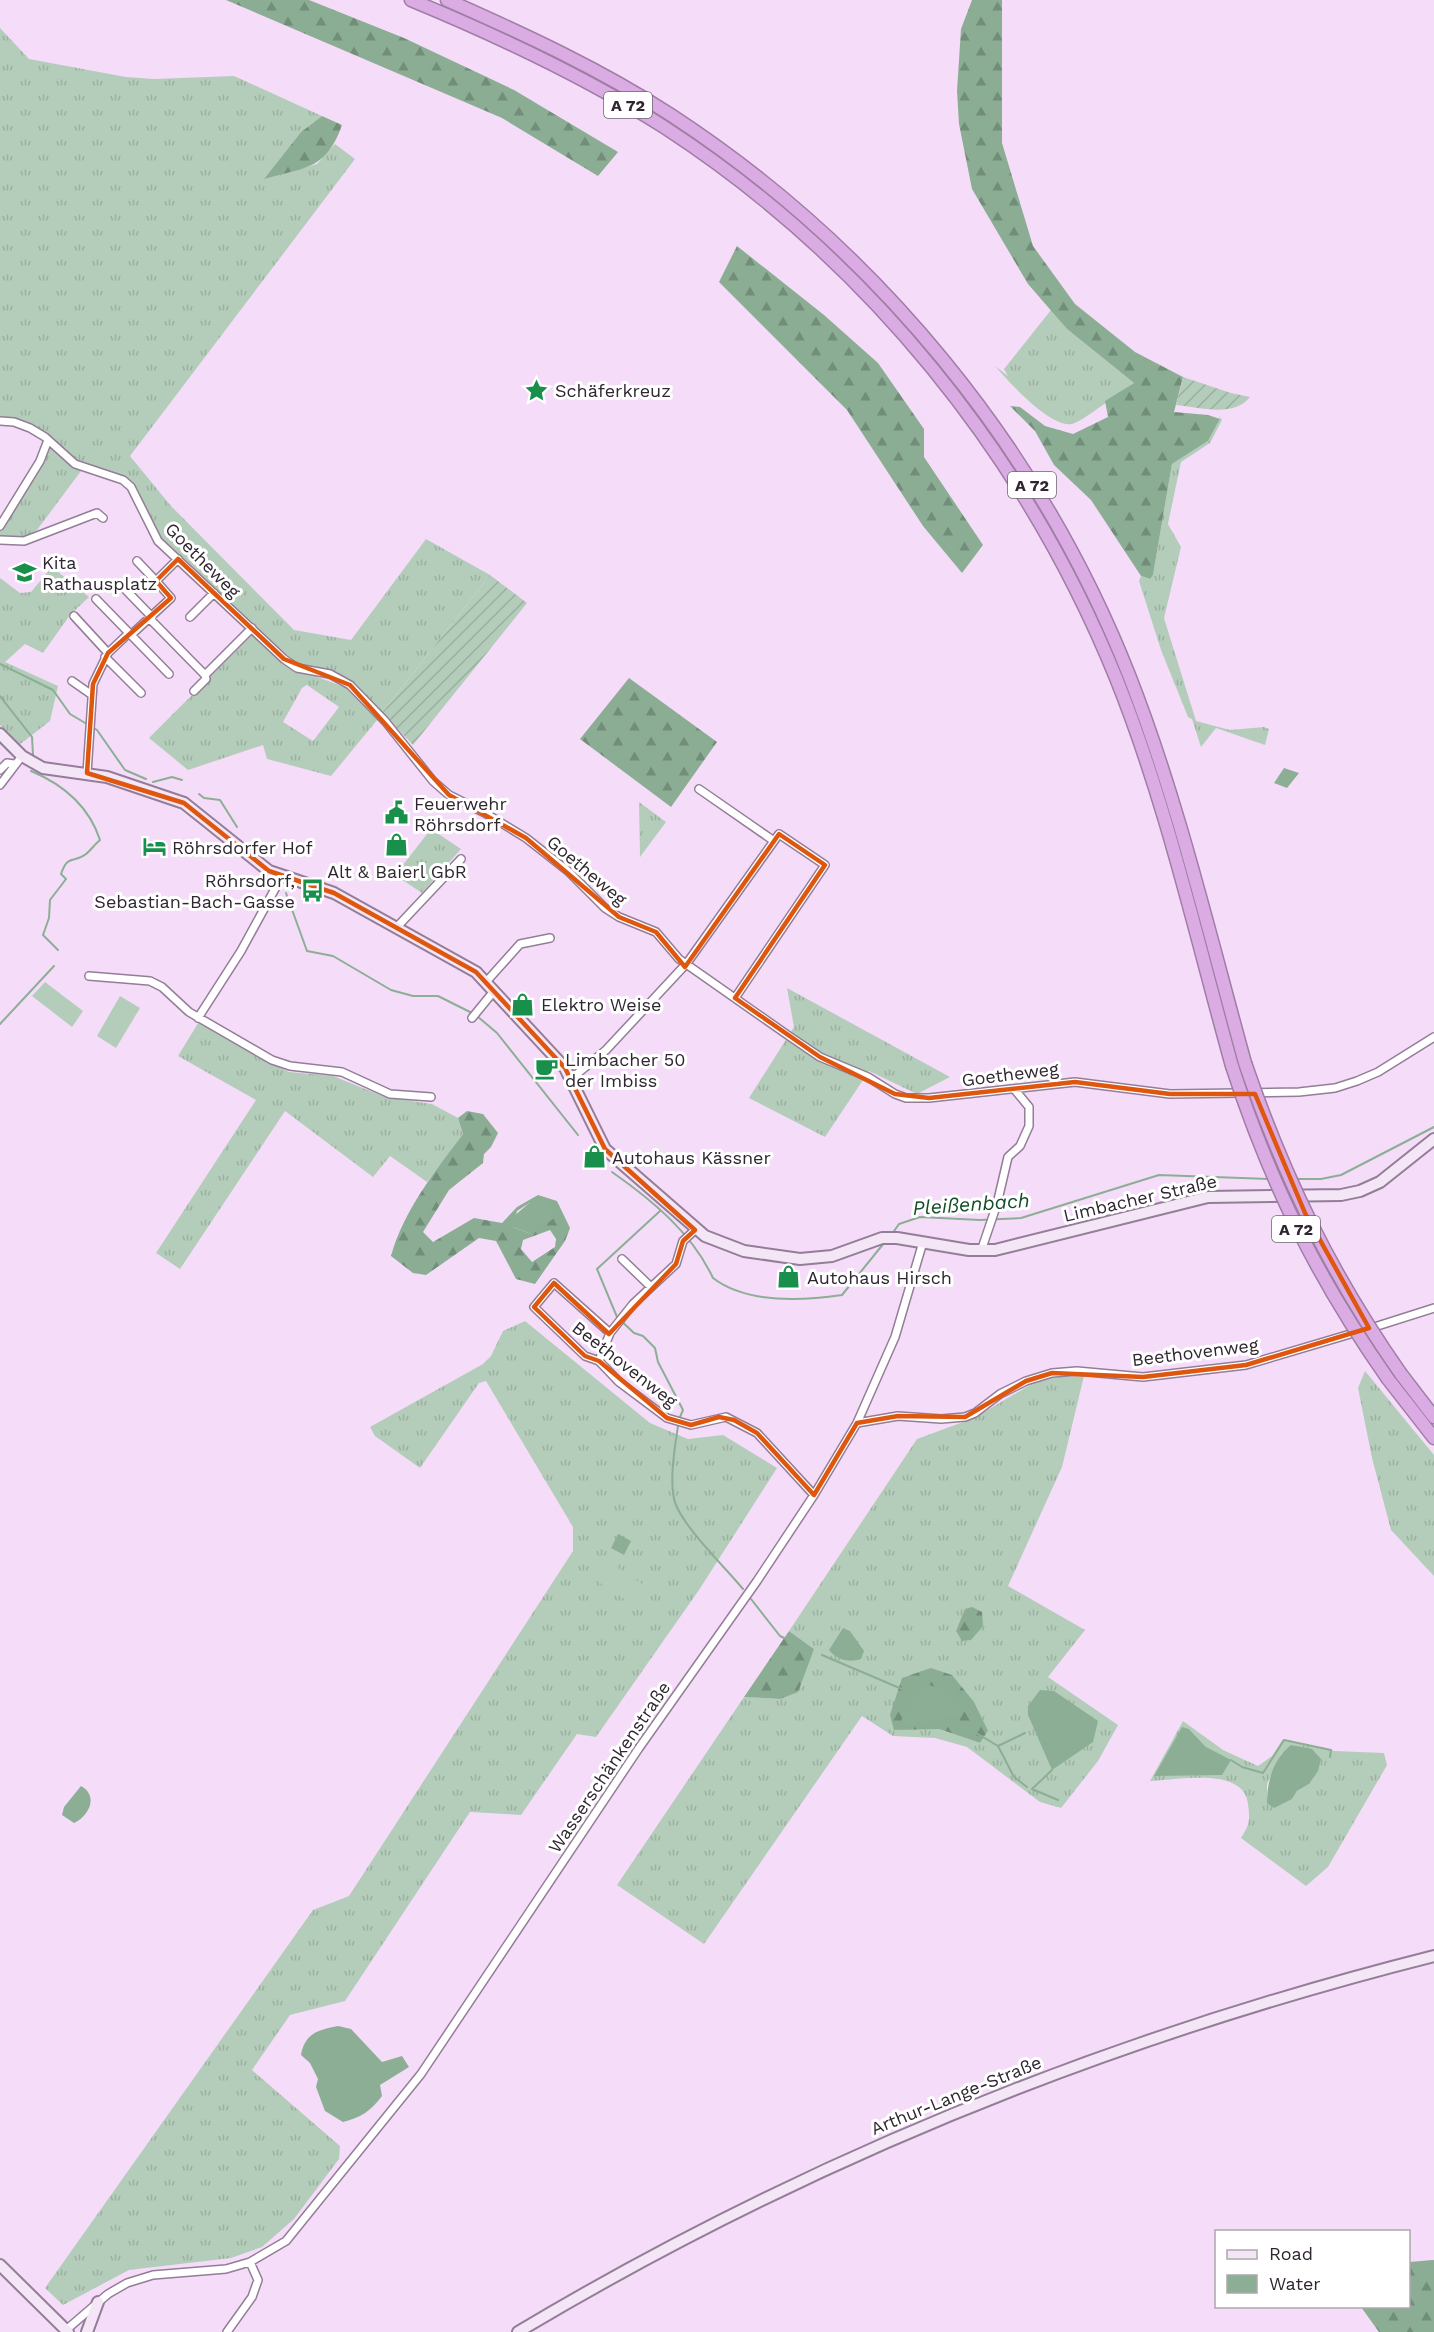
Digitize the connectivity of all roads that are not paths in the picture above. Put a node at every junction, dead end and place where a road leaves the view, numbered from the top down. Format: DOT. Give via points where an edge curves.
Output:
graph roads {
  1 [pos="411,0"];
  2 [pos="447,0"];
  3 [pos="0,421"];
  4 [pos="48,440"];
  5 [pos="103,518"];
  6 [pos="0,526"];
  7 [pos="0,540"];
  8 [pos="178,559"];
  9 [pos="137,561"];
  10 [pos="156,581"];
  11 [pos="119,583"];
  12 [pos="214,593"];
  13 [pos="96,599"];
  14 [pos="74,616"];
  15 [pos="190,617"];
  16 [pos="151,618"];
  17 [pos="252,628"];
  18 [pos="130,634"];
  19 [pos="107,655"];
  20 [pos="170,674"];
  21 [pos="205,675"];
  22 [pos="72,681"];
  23 [pos="195,691"];
  24 [pos="141,693"];
  25 [pos="92,695"];
  26 [pos="0,734"];
  27 [pos="18,760"];
  28 [pos="0,770"];
  29 [pos="87,773"];
  30 [pos="0,785"];
  31 [pos="699,789"];
  32 [pos="774,841"];
  33 [pos="461,859"];
  34 [pos="282,876"];
  35 [pos="396,928"];
  36 [pos="550,938"];
  37 [pos="687,963"];
  38 [pos="89,976"];
  39 [pos="486,982"];
  40 [pos="494,991"];
  41 [pos="735,998"];
  42 [pos="198,1017"];
  43 [pos="472,1018"];
  44 [pos="1434,1037"];
  45 [pos="1239,1064"];
  46 [pos="572,1078"];
  47 [pos="1015,1090"];
  48 [pos="431,1097"];
  49 [pos="1434,1139"];
  50 [pos="690,1235"];
  51 [pos="923,1242"];
  52 [pos="981,1251"];
  53 [pos="622,1259"];
  54 [pos="651,1287"];
  55 [pos="1434,1308"];
  56 [pos="610,1333"];
  57 [pos="599,1361"];
  58 [pos="1434,1417"];
  59 [pos="857,1423"];
  60 [pos="1434,1438"];
  61 [pos="814,1495"];
  62 [pos="1434,1956"];
  63 [pos="250,2262"];
  64 [pos="0,2265"];
  65 [pos="98,2302"];
  66 [pos="67,2331"];
  67 [pos="87,2332"];
  68 [pos="227,2332"];
  69 [pos="518,2332"];
  1 -- 45 [label="highway, A 72" via="485,31 592,84 707,156 835,262 893,321 951,390 1041,523 1085,607 1115,677"];
  2 -- 45 [label="highway, A 72" via="599,72 715,145 797,210 877,284 991,422 1052,517 1099,604 1128,674 1170,798"];
  3 -- 4 [label="street, Goetheweg" via="22,425"];
  4 -- 6 [label="street" via="40,461"];
  4 -- 8 [label="street, Goetheweg" via="75,464 123,480 131,487 158,541"];
  5 -- 7 [label="street" via="98,513 24,541"];
  8 -- 10 [label="street"];
  8 -- 12 [label="street, Goetheweg"];
  9 -- 10 [label="street"];
  10 -- 16 [label="street" via="171,598"];
  11 -- 16 [label="street"];
  12 -- 15 [label="street"];
  12 -- 17 [label="street, Goetheweg"];
  13 -- 18 [label="street"];
  14 -- 19 [label="street"];
  16 -- 18 [label="street"];
  16 -- 21 [label="street"];
  17 -- 21 [label="street"];
  17 -- 37 [label="street, Goetheweg" via="297,668 330,674 350,685 449,795 526,838 568,871 605,908 656,932"];
  18 -- 19 [label="street"];
  18 -- 20 [label="street"];
  19 -- 24 [label="street"];
  19 -- 25 [label="street"];
  21 -- 23 [label="street"];
  22 -- 25 [label="street"];
  25 -- 29 [label="street"];
  26 -- 27 [label="street, Limbacher Straße"];
  27 -- 28 [label="street"];
  27 -- 29 [label="street, Limbacher Straße" via="52,771"];
  27 -- 30 [label="street"];
  29 -- 34 [label="street, Limbacher Straße" via="184,803 257,862"];
  31 -- 32 [label="street"];
  32 -- 37 [label="street"];
  32 -- 41 [label="street" via="779,834 825,865"];
  33 -- 35 [label="street"];
  34 -- 35 [label="street, Limbacher Straße" via="334,892"];
  34 -- 42 [label="street" via="241,951"];
  35 -- 39 [label="street, Limbacher Straße" via="467,967"];
  36 -- 39 [label="street" via="520,944"];
  37 -- 41 [label="street, Goetheweg"];
  37 -- 46 [label="street" via="606,1050"];
  38 -- 42 [label="street" via="150,981"];
  39 -- 40 [label="street, Limbacher Straße"];
  40 -- 43 [label="street"];
  40 -- 46 [label="street, Limbacher Straße"];
  41 -- 47 [label="street, Goetheweg" via="820,1057 906,1098"];
  42 -- 48 [label="street" via="272,1060 342,1072 390,1094"];
  44 -- 47 [label="street, Goetheweg" via="1378,1072 1335,1088 1226,1095 1170,1094 1075,1082"];
  45 -- 58 [label="highway, A 72, bridge" via="1323,1250 1366,1324"];
  45 -- 60 [label="highway, A 72, bridge" via="1265,1159 1300,1237 1333,1296 1388,1379"];
  46 -- 50 [label="street, Limbacher Straße" via="605,1149"];
  47 -- 52 [label="street" via="1029,1107 1029,1126 1020,1146 1008,1157"];
  49 -- 52 [label="street, Limbacher Straße" via="1397,1171 1360,1191 1330,1196 1208,1197"];
  50 -- 51 [label="street, Limbacher Straße" via="800,1259 832,1256 882,1238"];
  50 -- 54 [label="street" via="676,1264"];
  51 -- 52 [label="street, Limbacher Straße"];
  51 -- 59 [label="street, Wasserschänkenstraße" via="895,1337"];
  53 -- 54 [label="street"];
  54 -- 56 [label="street"];
  55 -- 59 [label="street, Beethovenweg" via="1246,1365 1143,1377 1077,1371 1052,1373 1017,1385 965,1417 898,1416"];
  56 -- 57 [label="street"];
  56 -- 57 [label="street, Beethovenweg" via="554,1282 534,1307 585,1356"];
  57 -- 61 [label="street, Beethovenweg" via="667,1418 691,1425 726,1417 757,1433"];
  59 -- 61 [label="street, Wasserschänkenstraße"];
  61 -- 63 [label="street, Wasserschänkenstraße" via="421,2074 286,2241"];
  62 -- 69 [label="street, Arthur-Lange-Straße" via="1188,2026 977,2102 732,2213"];
  63 -- 65 [label="street, Wasserschänkenstraße" via="226,2269 153,2276 128,2283"];
  63 -- 68 [label="street" via="258,2280 252,2297"];
  64 -- 66 [label="street"];
  65 -- 66 [label="street, Wasserschänkenstraße"];
  65 -- 67 [label="street"];
}
